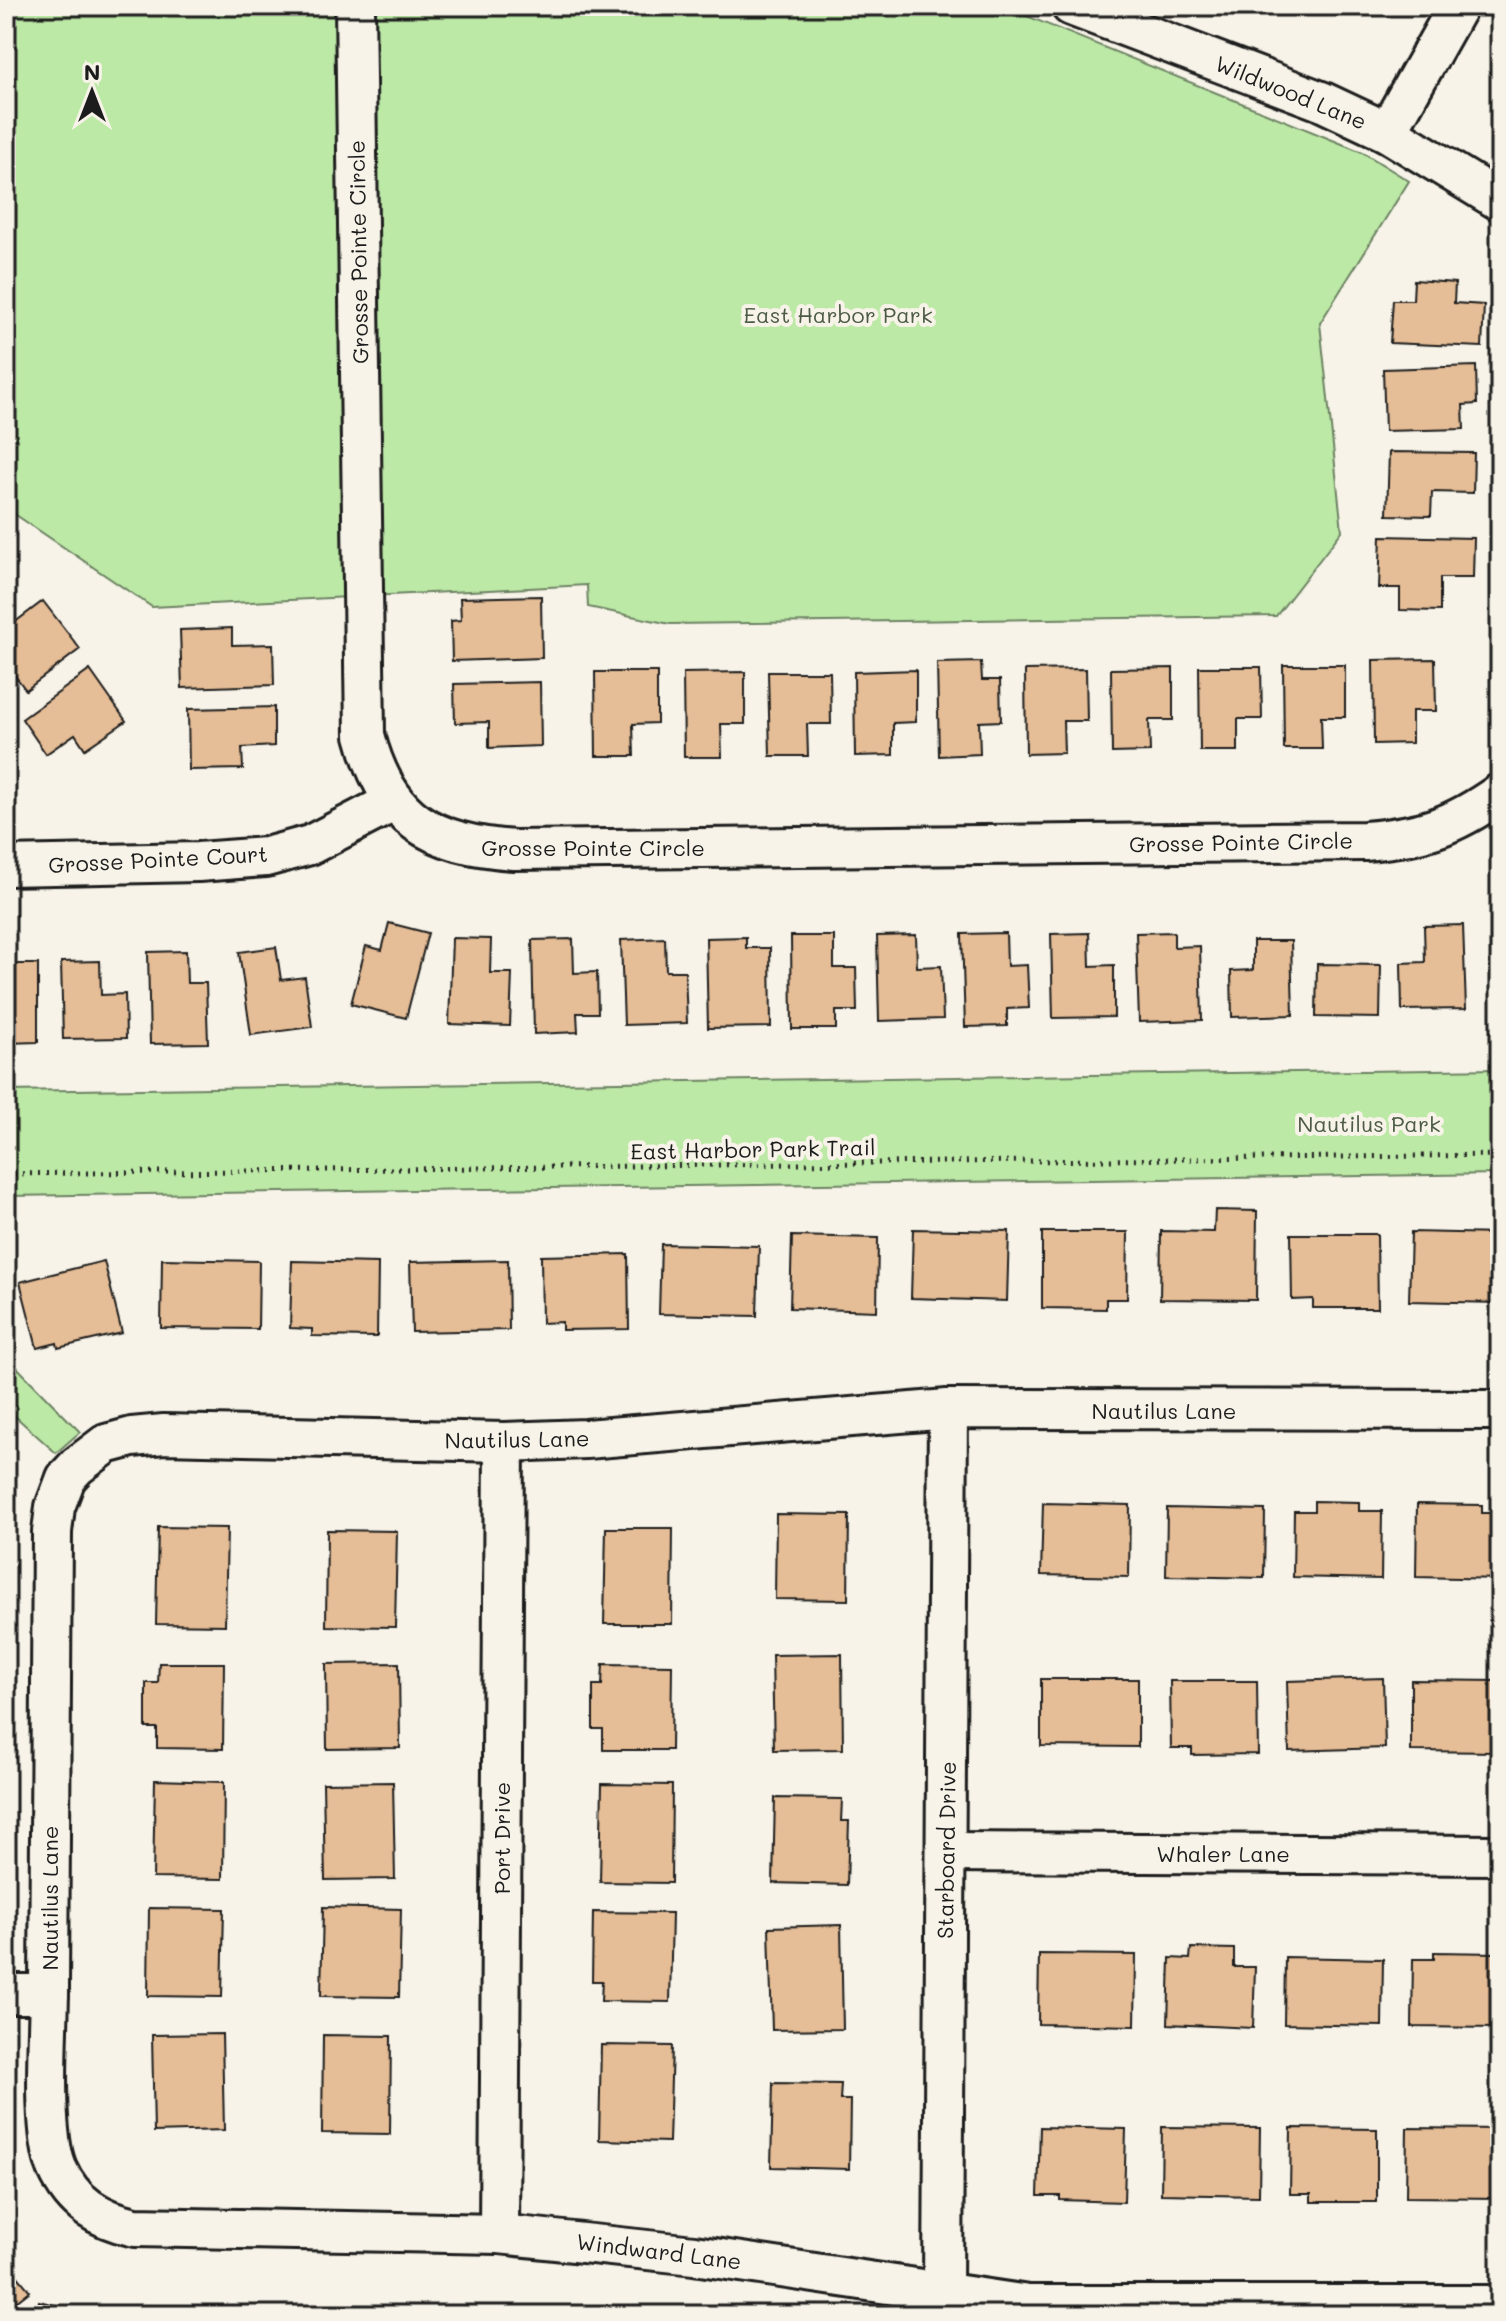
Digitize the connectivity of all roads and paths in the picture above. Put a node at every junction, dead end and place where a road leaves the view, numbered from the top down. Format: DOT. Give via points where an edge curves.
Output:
graph roads {
  1 [pos="355,6"];
  2 [pos="1071,6"];
  3 [pos="1458,6"];
  4 [pos="1387,132"];
  5 [pos="1500,201"];
  6 [pos="1500,793"];
  7 [pos="395,801"];
  8 [pos="6,866"];
  9 [pos="1500,1155"];
  10 [pos="6,1174"];
  11 [pos="948,1409"];
  12 [pos="1500,1410"];
  13 [pos="504,1442"];
  14 [pos="947,1852"];
  15 [pos="1500,1855"];
  16 [pos="6,1994"];
  17 [pos="49,1994"];
  18 [pos="499,2234"];
  19 [pos="943,2292"];
  20 [pos="1500,2305"];
  1 -- 7 [label="street, Grosse Pointe Circle" via="363,711 372,763"];
  2 -- 4 [label="street, Wildwood Lane" via="1321,101"];
  3 -- 4 [label="street"];
  4 -- 5 [label="street, Wildwood Lane"];
  6 -- 7 [label="street, Grosse Pointe Circle" via="1441,827 1409,837 1365,841 514,850 455,842 428,830"];
  7 -- 8 [label="street, Grosse Pointe Court" via="310,845 266,857"];
  9 -- 10 [label="path, East Harbor Park Trail"];
  11 -- 12 [label="street, Nautilus Lane"];
  11 -- 13 [label="street, Nautilus Lane"];
  11 -- 14 [label="street, Starboard Drive"];
  13 -- 17 [label="street, Nautilus Lane" via="164,1434 106,1444 66,1478 52,1532"];
  13 -- 18 [label="street, Port Drive"];
  14 -- 15 [label="street, Whaler Lane"];
  14 -- 19 [label="street, Starboard Drive"];
  16 -- 17 [label="street"];
  17 -- 18 [label="street, Windward Lane" via="52,2146 69,2191 87,2210 135,2227 167,2229"];
  18 -- 19 [label="street, Windward Lane" via="694,2255"];
  19 -- 20 [label="street, Windward Lane" via="1028,2305"];
}
